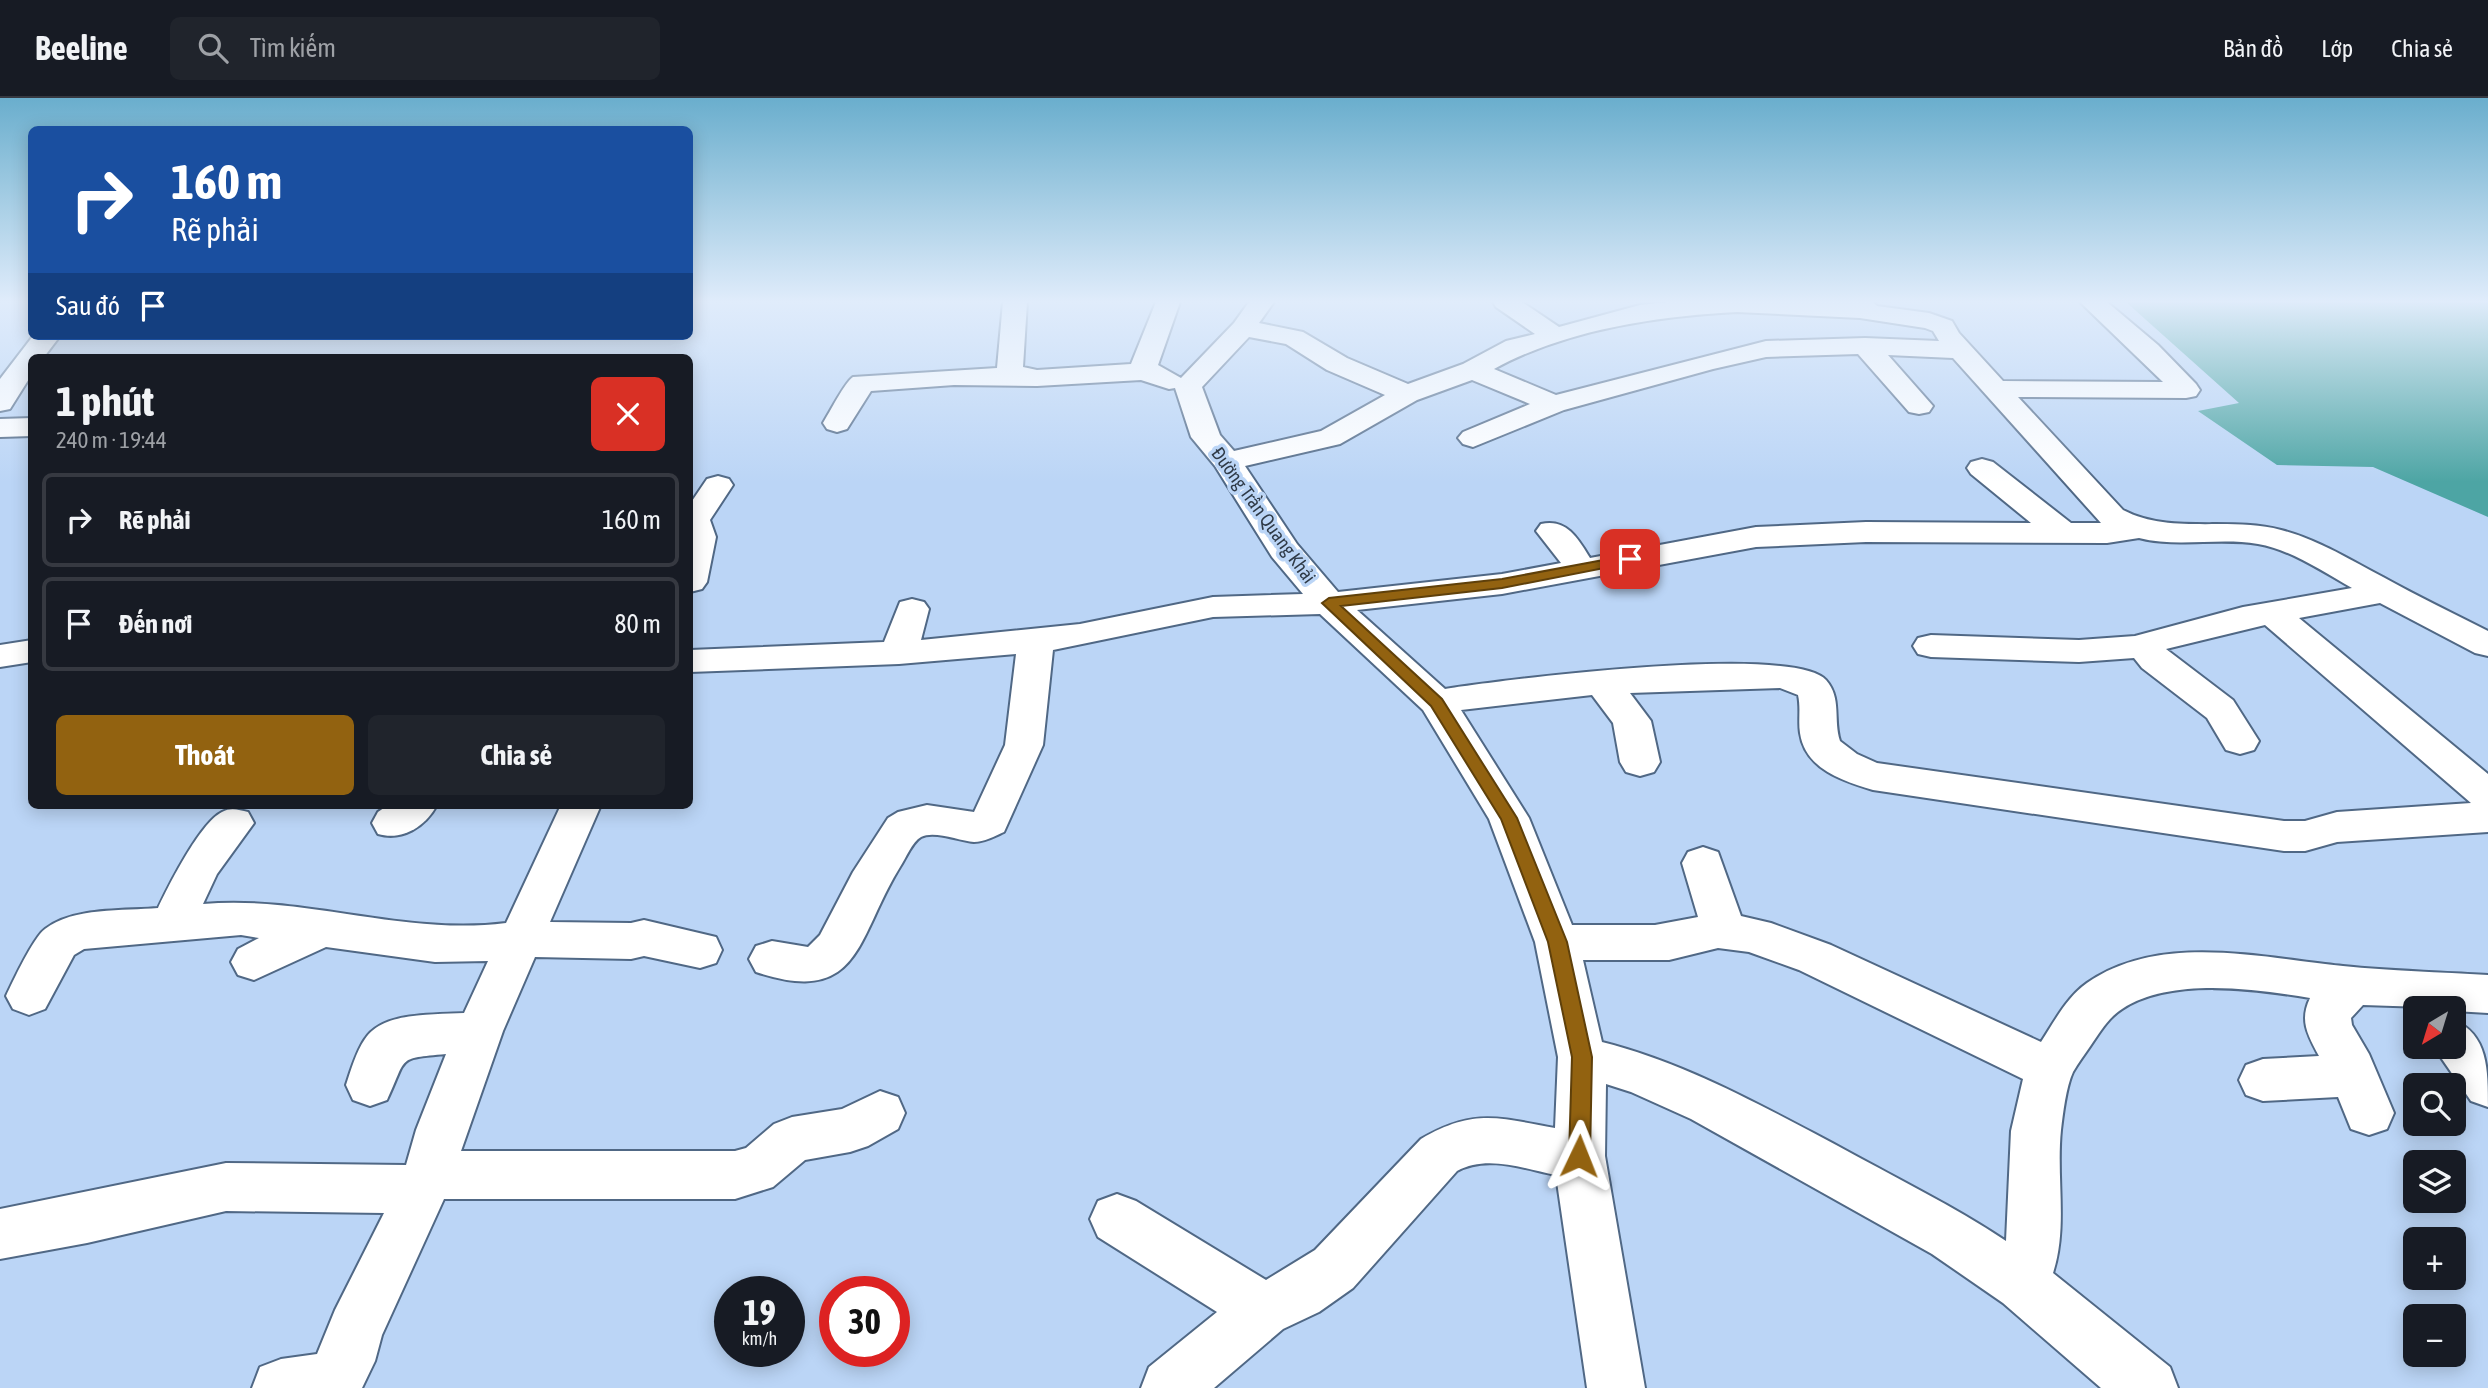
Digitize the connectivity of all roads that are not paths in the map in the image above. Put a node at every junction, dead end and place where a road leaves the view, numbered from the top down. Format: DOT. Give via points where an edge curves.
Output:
graph roads {
  1 [pos="27,362"];
  2 [pos="1010,362"];
  3 [pos="1145,362"];
  4 [pos="1209,362"];
  5 [pos="1334,362"];
  6 [pos="1487,362"];
  7 [pos="1714,362"];
  8 [pos="1880,362"];
  9 [pos="1972,362"];
  10 [pos="2160,362"];
  11 [pos="1473,370"];
  12 [pos="1147,371"];
  13 [pos="1015,376"];
  14 [pos="1188,386"];
  15 [pos="1997,389"];
  16 [pos="1407,394"];
  17 [pos="0,403"];
  18 [pos="1554,404"];
  19 [pos="1919,405"];
  20 [pos="837,423"];
  21 [pos="28,427"];
  22 [pos="0,428"];
  23 [pos="1473,438"];
  24 [pos="1227,461"];
  25 [pos="1982,468"];
  26 [pos="718,485"];
  27 [pos="2136,529"];
  28 [pos="1552,531"];
  29 [pos="2062,532"];
  30 [pos="693,568"];
  31 [pos="1580,568"];
  32 [pos="2385,592"];
  33 [pos="1329,603"];
  34 [pos="912,609"];
  35 [pos="2272,613"];
  36 [pos="1038,641"];
  37 [pos="28,644"];
  38 [pos="0,645"];
  39 [pos="2488,645"];
  40 [pos="1931,646"];
  41 [pos="2147,646"];
  42 [pos="28,651"];
  43 [pos="899,653"];
  44 [pos="0,656"];
  45 [pos="693,661"];
  46 [pos="1603,684"];
  47 [pos="1437,702"];
  48 [pos="2241,741"];
  49 [pos="1640,762"];
  50 [pos="2488,796"];
  51 [pos="579,809"];
  52 [pos="2488,817"];
  53 [pos="234,823"];
  54 [pos="1703,863"];
  55 [pos="173,922"];
  56 [pos="328,928"];
  57 [pos="1724,931"];
  58 [pos="520,939"];
  59 [pos="1558,942"];
  60 [pos="700,950"];
  61 [pos="772,959"];
  62 [pos="254,962"];
  63 [pos="2343,985"];
  64 [pos="2488,994"];
  65 [pos="29,996"];
  66 [pos="2403,996"];
  67 [pos="2466,996"];
  68 [pos="479,1031"];
  69 [pos="1582,1057"];
  70 [pos="2466,1057"];
  71 [pos="2049,1069"];
  72 [pos="2263,1080"];
  73 [pos="370,1085"];
  74 [pos="2488,1086"];
  75 [pos="880,1113"];
  76 [pos="1579,1156"];
  77 [pos="426,1182"];
  78 [pos="1117,1219"];
  79 [pos="0,1234"];
  80 [pos="2022,1283"];
  81 [pos="1263,1309"];
  82 [pos="333,1384"];
  83 [pos="281,1388"];
  84 [pos="1170,1388"];
  85 [pos="1616,1388"];
  86 [pos="2149,1388"];
  1 -- 17 [label="street"];
  2 -- 13 [label="street"];
  3 -- 12 [label="street"];
  4 -- 14 [label="street"];
  5 -- 16 [label="street"];
  6 -- 11 [label="street"];
  7 -- 18 [label="street"];
  8 -- 19 [label="street"];
  9 -- 15 [label="street"];
  10 -- 15 [label="street" via="2186,390"];
  11 -- 16 [label="street"];
  11 -- 18 [label="street"];
  12 -- 13 [label="street" via="1037,379"];
  12 -- 14 [label="street"];
  13 -- 20 [label="street" via="863,383"];
  14 -- 24 [label="street, Đường Trần Quang Khải" via="1206,437"];
  15 -- 27 [label="street" via="2112,517"];
  16 -- 24 [label="street" via="1330,438"];
  18 -- 23 [label="street"];
  21 -- 22 [label="street"];
  24 -- 33 [label="street, Đường Trần Quang Khải" via="1284,550"];
  25 -- 29 [label="street"];
  26 -- 30 [label="street" via="694,520 700,537"];
  27 -- 29 [label="street"];
  27 -- 32 [label="street" via="2259,534 2295,546"];
  28 -- 31 [label="street"];
  29 -- 31 [label="street" via="1756,537"];
  31 -- 33 [label="street" via="1502,584"];
  32 -- 35 [label="street"];
  32 -- 39 [label="street"];
  33 -- 36 [label="street" via="1213,607"];
  33 -- 47 [label="street, Đường Trần Quang Khải"];
  34 -- 43 [label="street"];
  35 -- 41 [label="street" via="2162,638"];
  35 -- 50 [label="street"];
  36 -- 43 [label="street"];
  36 -- 61 [label="street" via="1032,659 1024,746 990,822 977,827 928,820 912,823 903,829 868,883 825,960 808,965"];
  37 -- 38 [label="street"];
  40 -- 41 [label="street" via="2079,651"];
  41 -- 48 [label="street" via="2155,660 2220,709"];
  42 -- 44 [label="street"];
  43 -- 45 [label="street"];
  46 -- 47 [label="street" via="1538,687"];
  46 -- 49 [label="street" via="1632,721"];
  46 -- 52 [label="street" via="1689,678 1798,679 1815,692 1820,741 1853,769 1984,794 2284,836 2305,836 2337,827"];
  47 -- 59 [label="street, Đường Trần Quang Khải" via="1509,818"];
  51 -- 58 [label="street"];
  53 -- 55 [label="street" via="195,875"];
  54 -- 57 [label="street"];
  55 -- 56 [label="street" via="241,918"];
  55 -- 65 [label="street" via="71,935 58,943"];
  56 -- 58 [label="street" via="435,944"];
  56 -- 62 [label="street" via="291,941"];
  57 -- 59 [label="street" via="1667,942"];
  57 -- 71 [label="street" via="1772,942 1828,964"];
  58 -- 60 [label="street" via="655,938"];
  58 -- 68 [label="street"];
  59 -- 69 [label="street, Đường Trần Quang Khải"];
  63 -- 66 [label="street"];
  63 -- 71 [label="street" via="2219,971 2153,975 2103,997 2087,1012"];
  63 -- 72 [label="street" via="2343,999 2326,1017 2362,1094"];
  64 -- 67 [label="street"];
  68 -- 73 [label="street" via="398,1039 383,1051"];
  68 -- 77 [label="street" via="440,1130"];
  69 -- 76 [label="street, Đường Trần Quang Khải"];
  69 -- 80 [label="street" via="1657,1080 1751,1125 1938,1226"];
  70 -- 74 [label="street"];
  71 -- 80 [label="street" via="2036,1131 2033,1251"];
  75 -- 77 [label="street" via="850,1130 792,1140 755,1170 735,1175"];
  76 -- 81 [label="street" via="1488,1139 1456,1145 1439,1155 1334,1269 1299,1293"];
  76 -- 85 [label="street, Đường Trần Quang Khải"];
  77 -- 79 [label="street" via="226,1186"];
  77 -- 82 [label="street"];
  78 -- 81 [label="street"];
  80 -- 86 [label="street"];
  81 -- 84 [label="street"];
  82 -- 83 [label="street"];
}
